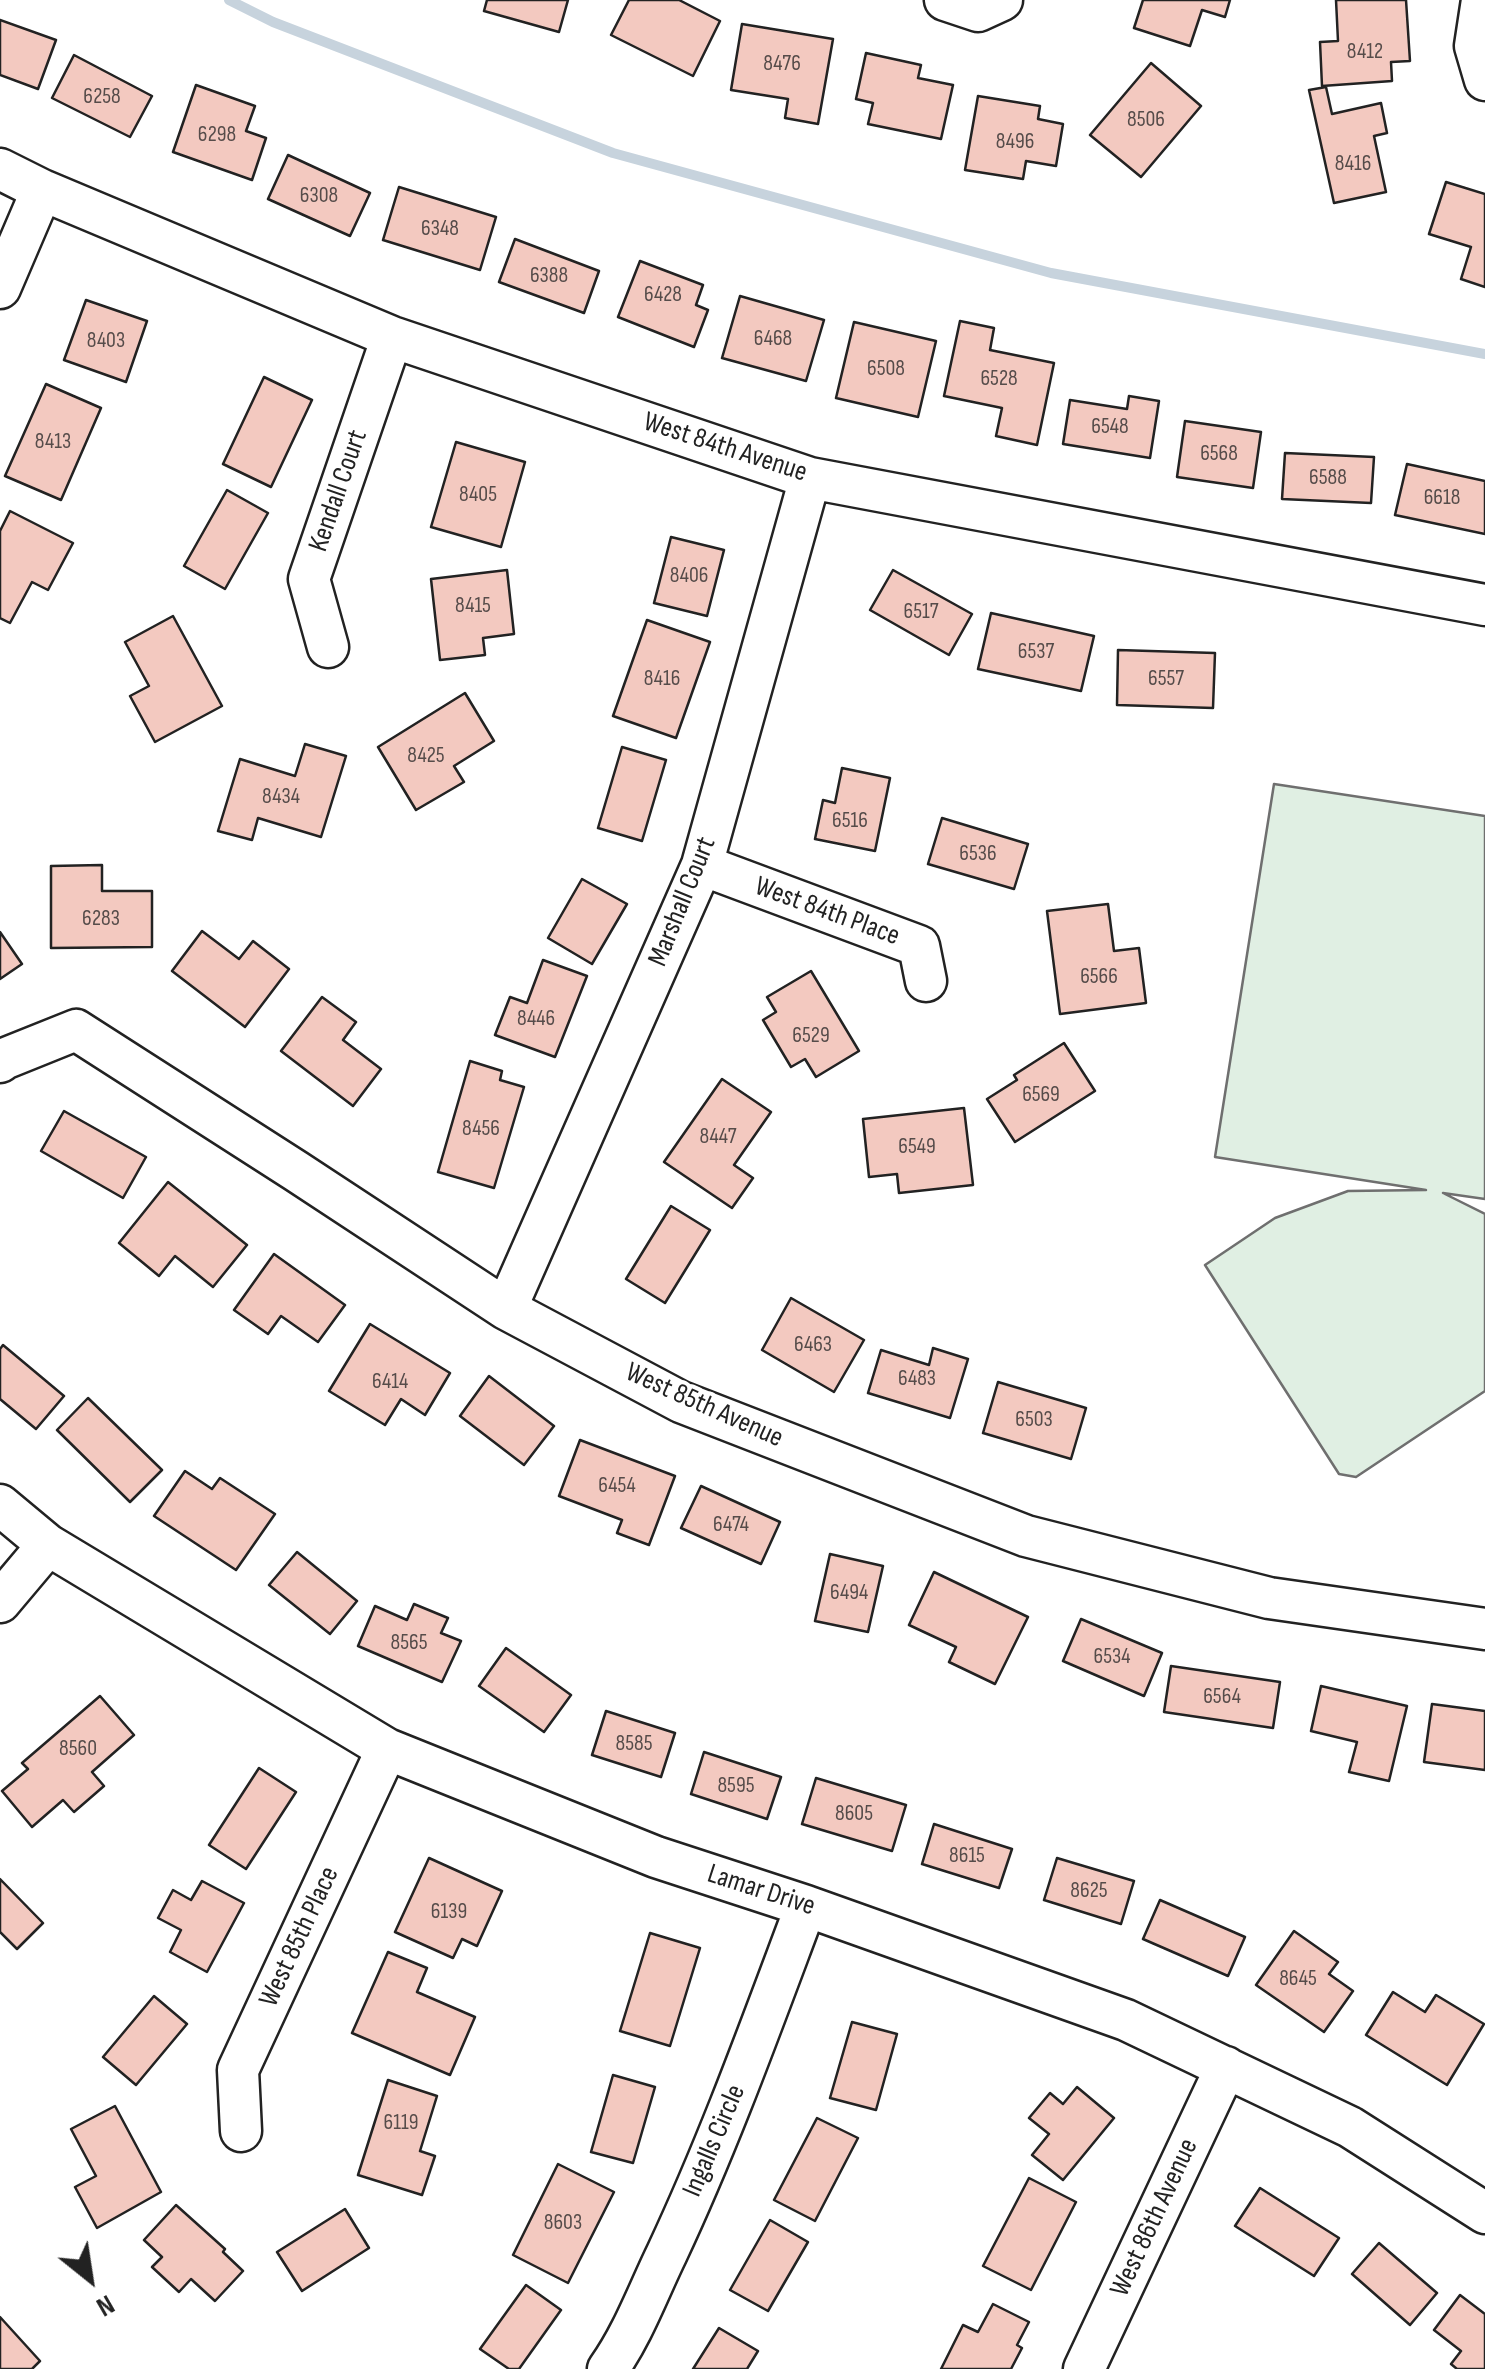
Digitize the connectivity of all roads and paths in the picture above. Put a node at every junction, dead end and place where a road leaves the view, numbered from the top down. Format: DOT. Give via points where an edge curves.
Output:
graph roads {
  1 [pos="944,0"];
  2 [pos="1002,0"];
  3 [pos="1482,0"];
  4 [pos="1485,80"];
  5 [pos="0,169"];
  6 [pos="42,190"];
  7 [pos="0,288"];
  8 [pos="392,337"];
  9 [pos="810,478"];
  10 [pos="1485,605"];
  11 [pos="328,647"];
  12 [pos="702,865"];
  13 [pos="926,981"];
  14 [pos="0,1062"];
  15 [pos="506,1309"];
  16 [pos="0,1505"];
  17 [pos="48,1544"];
  18 [pos="0,1602"];
  19 [pos="1485,1629"];
  20 [pos="387,1748"];
  21 [pos="806,1906"];
  22 [pos="1226,2068"];
  23 [pos="241,2131"];
  24 [pos="1485,2214"];
  25 [pos="608,2369"];
  26 [pos="1084,2369"];
  1 -- 2 [label="street" via="978,10"];
  3 -- 4 [label="street" via="1475,46"];
  5 -- 6 [label="street, West 84th Avenue"];
  6 -- 7 [label="street"];
  6 -- 8 [label="street, West 84th Avenue"];
  8 -- 9 [label="street, West 84th Avenue"];
  8 -- 11 [label="street, Kendall Court" via="308,580"];
  9 -- 10 [label="street, West 84th Avenue"];
  9 -- 12 [label="street, Marshall Court"];
  12 -- 13 [label="street, West 84th Place" via="918,946"];
  12 -- 15 [label="street, Marshall Court"];
  14 -- 15 [label="street, West 85th Avenue" via="76,1030"];
  15 -- 19 [label="street, West 85th Avenue" via="681,1402 1026,1536 1269,1598"];
  16 -- 17 [label="street, Lamar Drive"];
  17 -- 18 [label="street"];
  17 -- 20 [label="street, Lamar Drive"];
  20 -- 21 [label="street, Lamar Drive" via="656,1857"];
  20 -- 23 [label="street, West 85th Place" via="238,2070"];
  21 -- 22 [label="street, Lamar Drive" via="1126,2020"];
  21 -- 25 [label="street, Ingalls Circle" via="714,2146"];
  22 -- 24 [label="street, Lamar Drive" via="1350,2127"];
  22 -- 26 [label="street, West 86th Avenue"];
}
